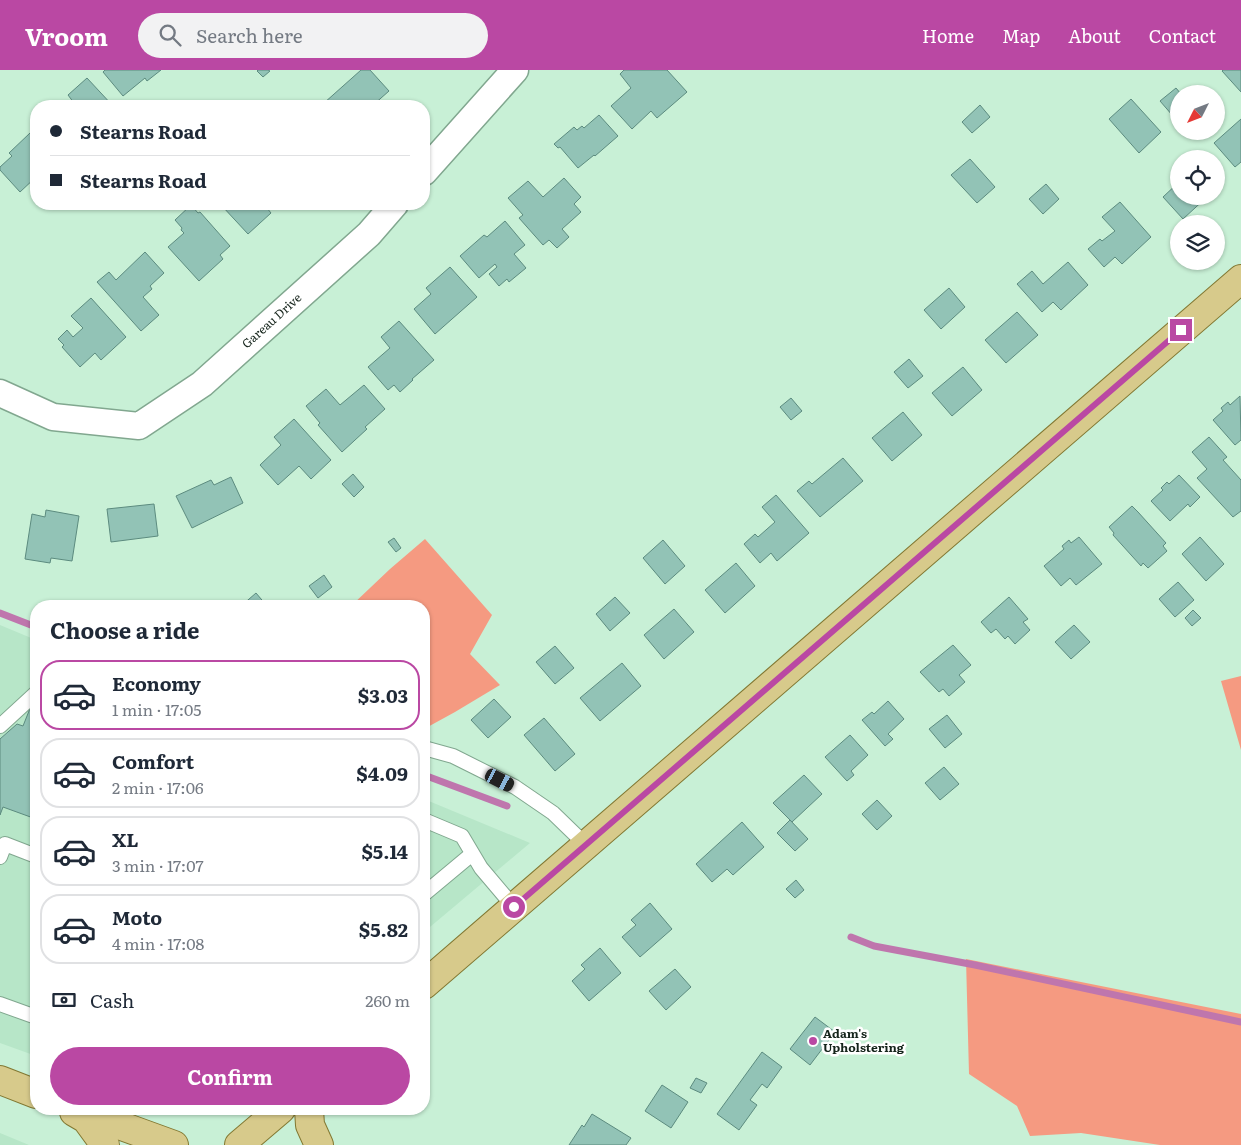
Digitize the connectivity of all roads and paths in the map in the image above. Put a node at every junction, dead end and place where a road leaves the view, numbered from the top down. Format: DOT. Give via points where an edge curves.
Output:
graph roads {
  1 [pos="514,70"];
  2 [pos="430,165"];
  3 [pos="390,210"];
  4 [pos="1241,279"];
  5 [pos="0,393"];
  6 [pos="30,698"];
  7 [pos="0,726"];
  8 [pos="430,750"];
  9 [pos="430,823"];
  10 [pos="586,845"];
  11 [pos="30,854"];
  12 [pos="472,854"];
  13 [pos="0,857"];
  14 [pos="430,889"];
  15 [pos="514,907"];
  16 [pos="430,980"];
  17 [pos="0,1004"];
  18 [pos="30,1015"];
  19 [pos="0,1080"];
  20 [pos="30,1092"];
  21 [pos="79,1115"];
  22 [pos="92,1115"];
  23 [pos="274,1115"];
  24 [pos="309,1115"];
  25 [pos="104,1145"];
  26 [pos="174,1145"];
  27 [pos="239,1145"];
  28 [pos="319,1145"];
  1 -- 2 [label="street"];
  3 -- 5 [label="street, Gareau Drive" via="369,234 202,384 139,426 52,417"];
  4 -- 10 [label="main road"];
  6 -- 7 [label="lane"];
  8 -- 10 [label="lane" via="453,756 515,788 554,813"];
  9 -- 12 [label="lane" via="462,836"];
  10 -- 15 [label="main road"];
  11 -- 13 [label="lane" via="5,844"];
  12 -- 14 [label="lane"];
  12 -- 15 [label="lane"];
  15 -- 16 [label="main road"];
  17 -- 18 [label="lane"];
  19 -- 20 [label="main road"];
  21 -- 25 [label="main road" via="86,1119"];
  22 -- 26 [label="main road"];
  23 -- 27 [label="main road"];
  24 -- 28 [label="main road"];
}
